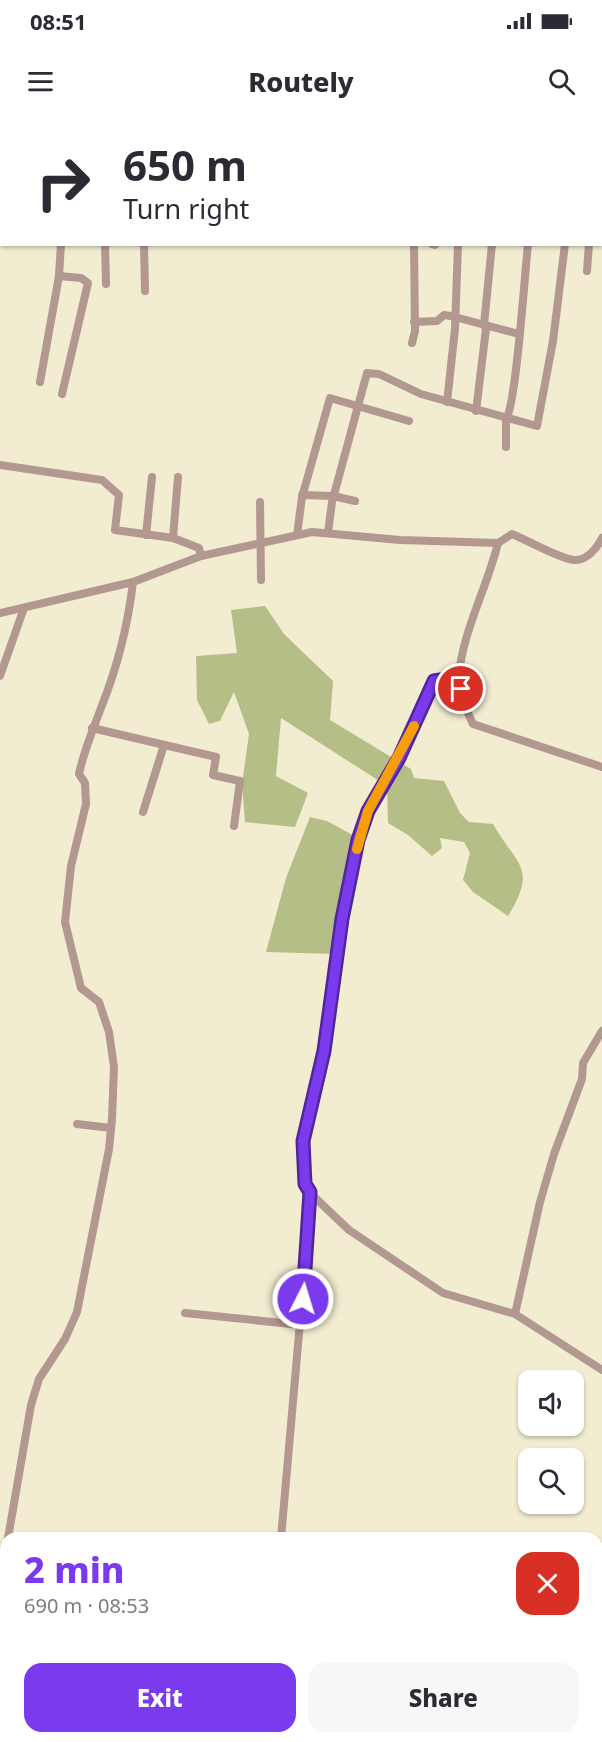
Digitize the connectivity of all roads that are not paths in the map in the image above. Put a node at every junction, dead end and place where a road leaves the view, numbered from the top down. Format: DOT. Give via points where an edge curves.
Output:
graph roads {
  1 [pos="61,246"];
  2 [pos="105,246"];
  3 [pos="144,246"];
  4 [pos="414,246"];
  5 [pos="458,246"];
  6 [pos="492,246"];
  7 [pos="528,246"];
  8 [pos="565,246"];
  9 [pos="589,246"];
  10 [pos="587,271"];
  11 [pos="59,276"];
  12 [pos="106,284"];
  13 [pos="145,291"];
  14 [pos="455,317"];
  15 [pos="414,322"];
  16 [pos="484,325"];
  17 [pos="519,334"];
  18 [pos="412,343"];
  19 [pos="40,382"];
  20 [pos="62,394"];
  21 [pos="447,402"];
  22 [pos="359,406"];
  23 [pos="476,411"];
  24 [pos="506,419"];
  25 [pos="409,420"];
  26 [pos="506,447"];
  27 [pos="0,465"];
  28 [pos="152,477"];
  29 [pos="178,477"];
  30 [pos="302,495"];
  31 [pos="333,496"];
  32 [pos="355,501"];
  33 [pos="260,502"];
  34 [pos="327,533"];
  35 [pos="146,535"];
  36 [pos="297,535"];
  37 [pos="173,538"];
  38 [pos="602,538"];
  39 [pos="261,543"];
  40 [pos="498,543"];
  41 [pos="201,556"];
  42 [pos="261,580"];
  43 [pos="133,582"];
  44 [pos="24,608"];
  45 [pos="0,613"];
  46 [pos="0,676"];
  47 [pos="459,677"];
  48 [pos="92,728"];
  49 [pos="164,745"];
  50 [pos="602,767"];
  51 [pos="143,812"];
  52 [pos="234,826"];
  53 [pos="602,1031"];
  54 [pos="76,1124"];
  55 [pos="111,1128"];
  56 [pos="310,1192"];
  57 [pos="185,1313"];
  58 [pos="515,1314"];
  59 [pos="301,1325"];
  60 [pos="602,1370"];
  61 [pos="9,1532"];
  62 [pos="282,1532"];
  1 -- 11 [label="street"];
  2 -- 12 [label="street"];
  3 -- 13 [label="street"];
  4 -- 15 [label="street"];
  5 -- 14 [label="street"];
  6 -- 16 [label="street"];
  7 -- 17 [label="street"];
  8 -- 24 [label="street" via="537,426"];
  9 -- 10 [label="street"];
  11 -- 19 [label="street"];
  11 -- 20 [label="street" via="81,278 88,283"];
  14 -- 15 [label="street" via="444,315 437,321"];
  14 -- 16 [label="street"];
  14 -- 21 [label="street"];
  15 -- 18 [label="street"];
  16 -- 17 [label="street"];
  16 -- 23 [label="street"];
  17 -- 24 [label="street"];
  21 -- 22 [label="street" via="379,374 367,373"];
  21 -- 23 [label="street"];
  22 -- 25 [label="street"];
  22 -- 30 [label="street" via="330,398"];
  22 -- 31 [label="street"];
  23 -- 24 [label="street"];
  24 -- 26 [label="street"];
  27 -- 35 [label="street" via="102,480 119,495 115,530"];
  28 -- 35 [label="street"];
  29 -- 37 [label="street"];
  30 -- 31 [label="street"];
  30 -- 36 [label="street"];
  31 -- 32 [label="street"];
  31 -- 34 [label="street"];
  33 -- 39 [label="street"];
  34 -- 36 [label="street"];
  34 -- 40 [label="street"];
  35 -- 37 [label="street"];
  36 -- 39 [label="street"];
  37 -- 41 [label="street" via="199,548"];
  38 -- 40 [label="street" via="585,558 574,560 512,534"];
  39 -- 41 [label="street"];
  39 -- 42 [label="street"];
  40 -- 47 [label="street"];
  41 -- 43 [label="street"];
  43 -- 44 [label="street"];
  43 -- 48 [label="street" via="111,680"];
  44 -- 45 [label="street"];
  44 -- 46 [label="street"];
  47 -- 50 [label="street" via="462,702 473,724"];
  47 -- 56 [label="street" via="434,681 399,758 368,811 358,840 342,919 324,1051 303,1141 305,1184"];
  48 -- 49 [label="street"];
  48 -- 55 [label="street" via="79,774 85,783 86,804 74,847 65,922 81,987 99,1002 109,1032 114,1067"];
  49 -- 51 [label="street"];
  49 -- 52 [label="street" via="216,757 213,775 240,781"];
  53 -- 58 [label="street" via="583,1063 582,1079 554,1154"];
  54 -- 55 [label="street"];
  55 -- 61 [label="street" via="77,1312 39,1379"];
  56 -- 58 [label="street" via="350,1230 443,1293"];
  56 -- 59 [label="street"];
  57 -- 59 [label="street"];
  58 -- 60 [label="street"];
  59 -- 62 [label="street"];
}
